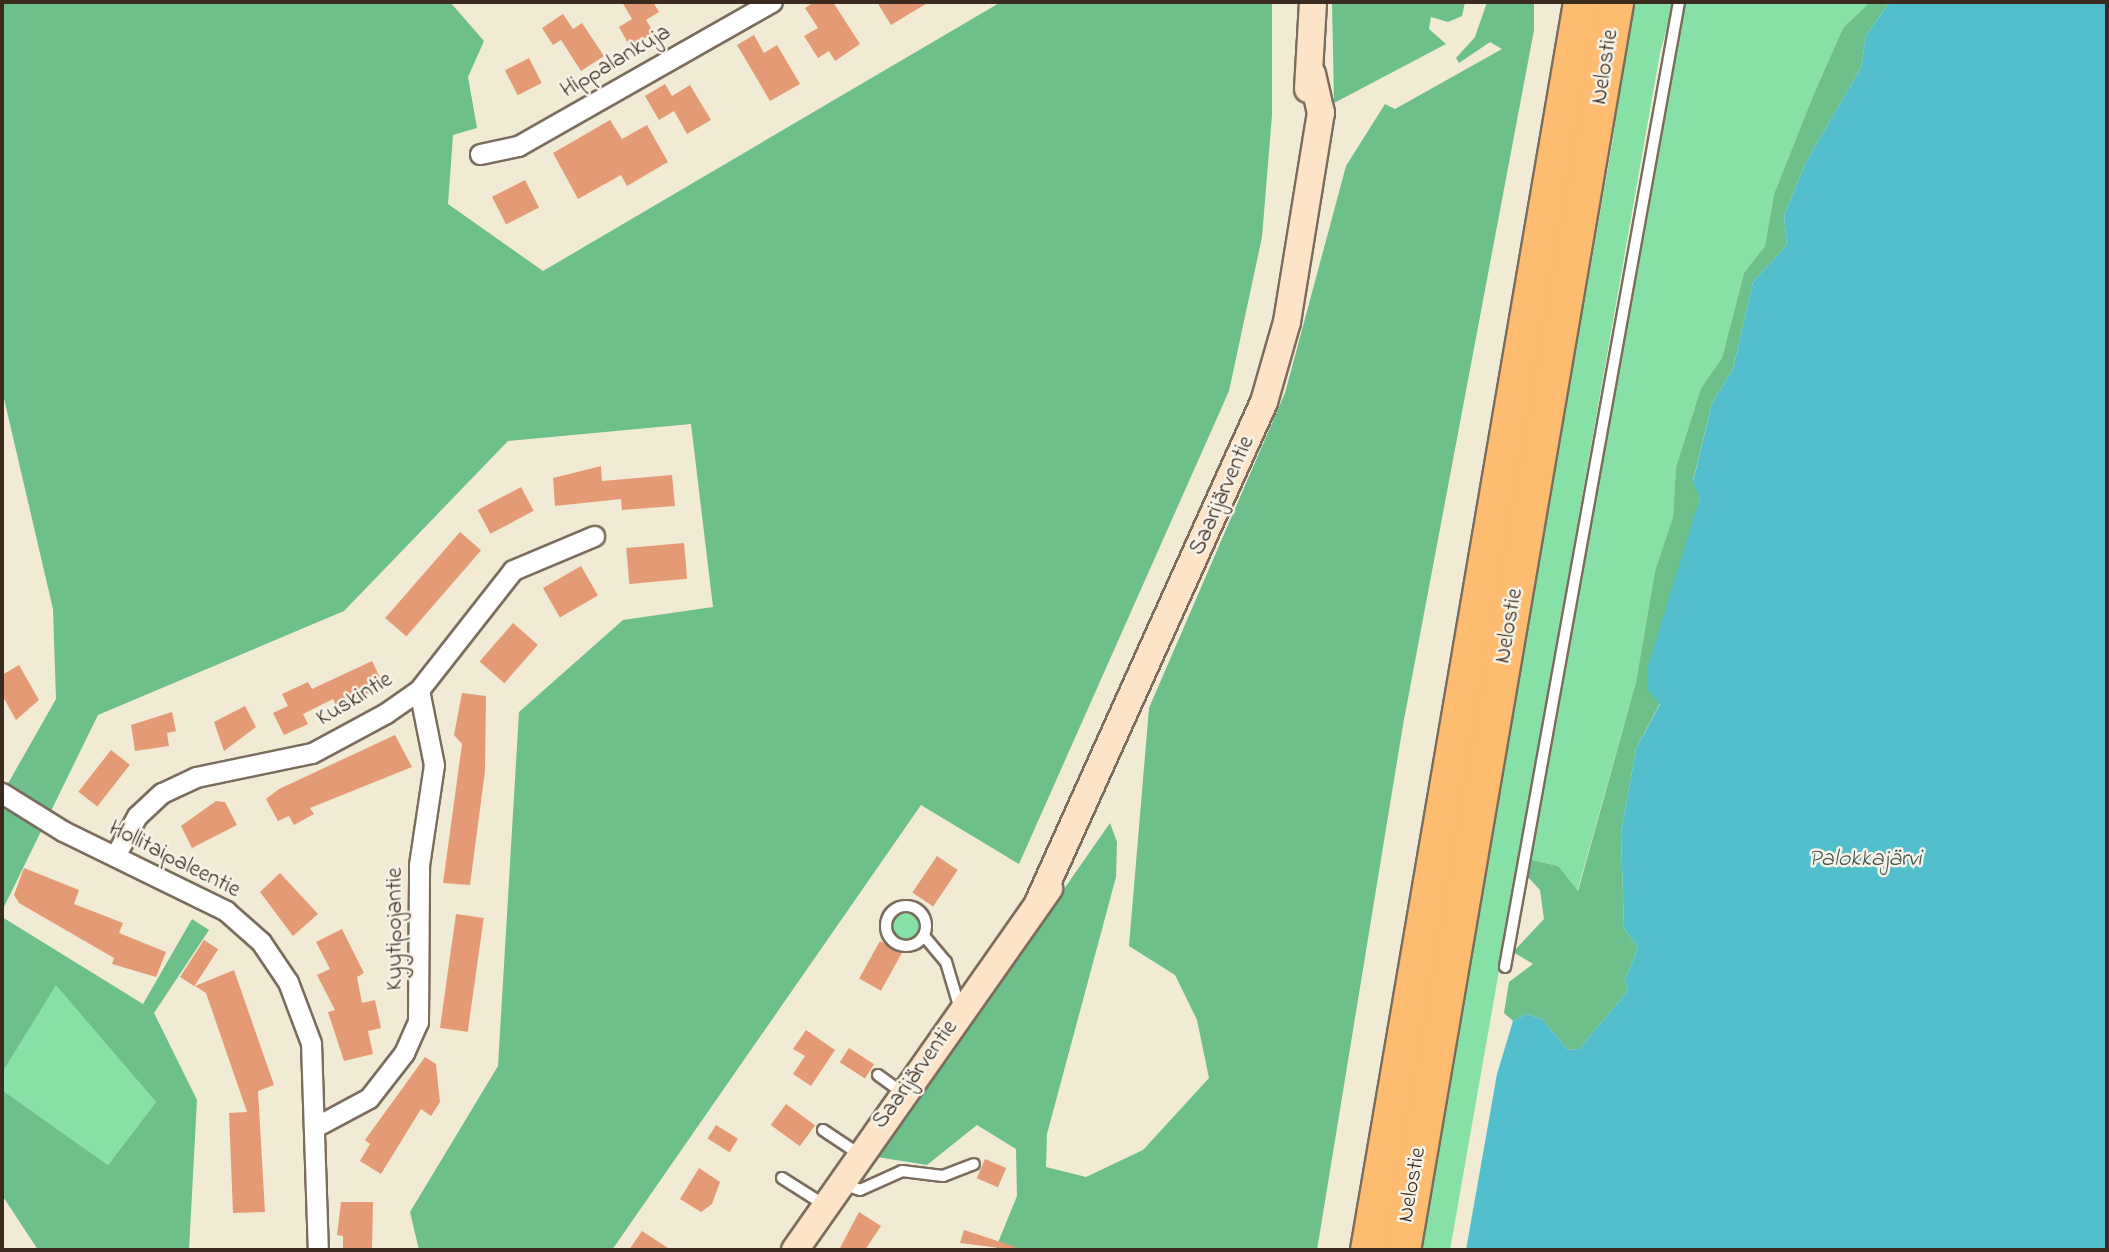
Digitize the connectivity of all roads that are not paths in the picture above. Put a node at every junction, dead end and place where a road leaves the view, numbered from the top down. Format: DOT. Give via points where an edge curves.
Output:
graph roads {
  1 [pos="772,2"];
  2 [pos="1313,2"];
  3 [pos="1581,2"];
  4 [pos="1615,2"];
  5 [pos="1679,2"];
  6 [pos="480,154"];
  7 [pos="594,536"];
  8 [pos="419,690"];
  9 [pos="2,793"];
  10 [pos="116,856"];
  11 [pos="924,936"];
  12 [pos="1505,967"];
  13 [pos="961,1012"];
  14 [pos="878,1075"];
  15 [pos="903,1093"];
  16 [pos="317,1126"];
  17 [pos="823,1130"];
  18 [pos="859,1154"];
  19 [pos="974,1164"];
  20 [pos="782,1178"];
  21 [pos="838,1183"];
  22 [pos="823,1204"];
  23 [pos="318,1250"];
  24 [pos="796,1250"];
  25 [pos="1368,1250"];
  26 [pos="1402,1250"];
  1 -- 6 [label="street, Hippalankuja" via="518,146"];
  2 -- 13 [label="main road, Saarijärventie" via="1312,74 1303,112 1311,155 1287,323 1264,402 1039,901"];
  3 -- 25 [label="highway, Nelostie"];
  4 -- 26 [label="highway, Nelostie"];
  5 -- 12 [label="lane"];
  7 -- 8 [label="street, Kuskintie" via="513,570"];
  8 -- 10 [label="street, Kuskintie" via="312,753 196,777 162,793 136,816"];
  8 -- 16 [label="street, Kyytipojantie" via="434,765 419,865 418,1022 404,1053 369,1098"];
  9 -- 10 [label="street, Hollitaipaleentie"];
  10 -- 16 [label="street, Hollitaipaleentie" via="226,911 261,942 302,1012 315,1066"];
  11 -- 11 [label="lane" via="925,918 912,906 887,918 887,932 900,945"];
  11 -- 13 [label="lane" via="946,962"];
  13 -- 15 [label="main road, Saarijärventie"];
  14 -- 15 [label="lane"];
  15 -- 18 [label="main road, Saarijärventie"];
  16 -- 23 [label="street, Hollitaipaleentie"];
  17 -- 18 [label="lane"];
  18 -- 21 [label="main road, Saarijärventie"];
  19 -- 21 [label="lane" via="943,1176 902,1171 860,1189"];
  20 -- 22 [label="lane"];
  21 -- 22 [label="main road, Saarijärventie"];
  22 -- 24 [label="main road, Saarijärventie"];
}
